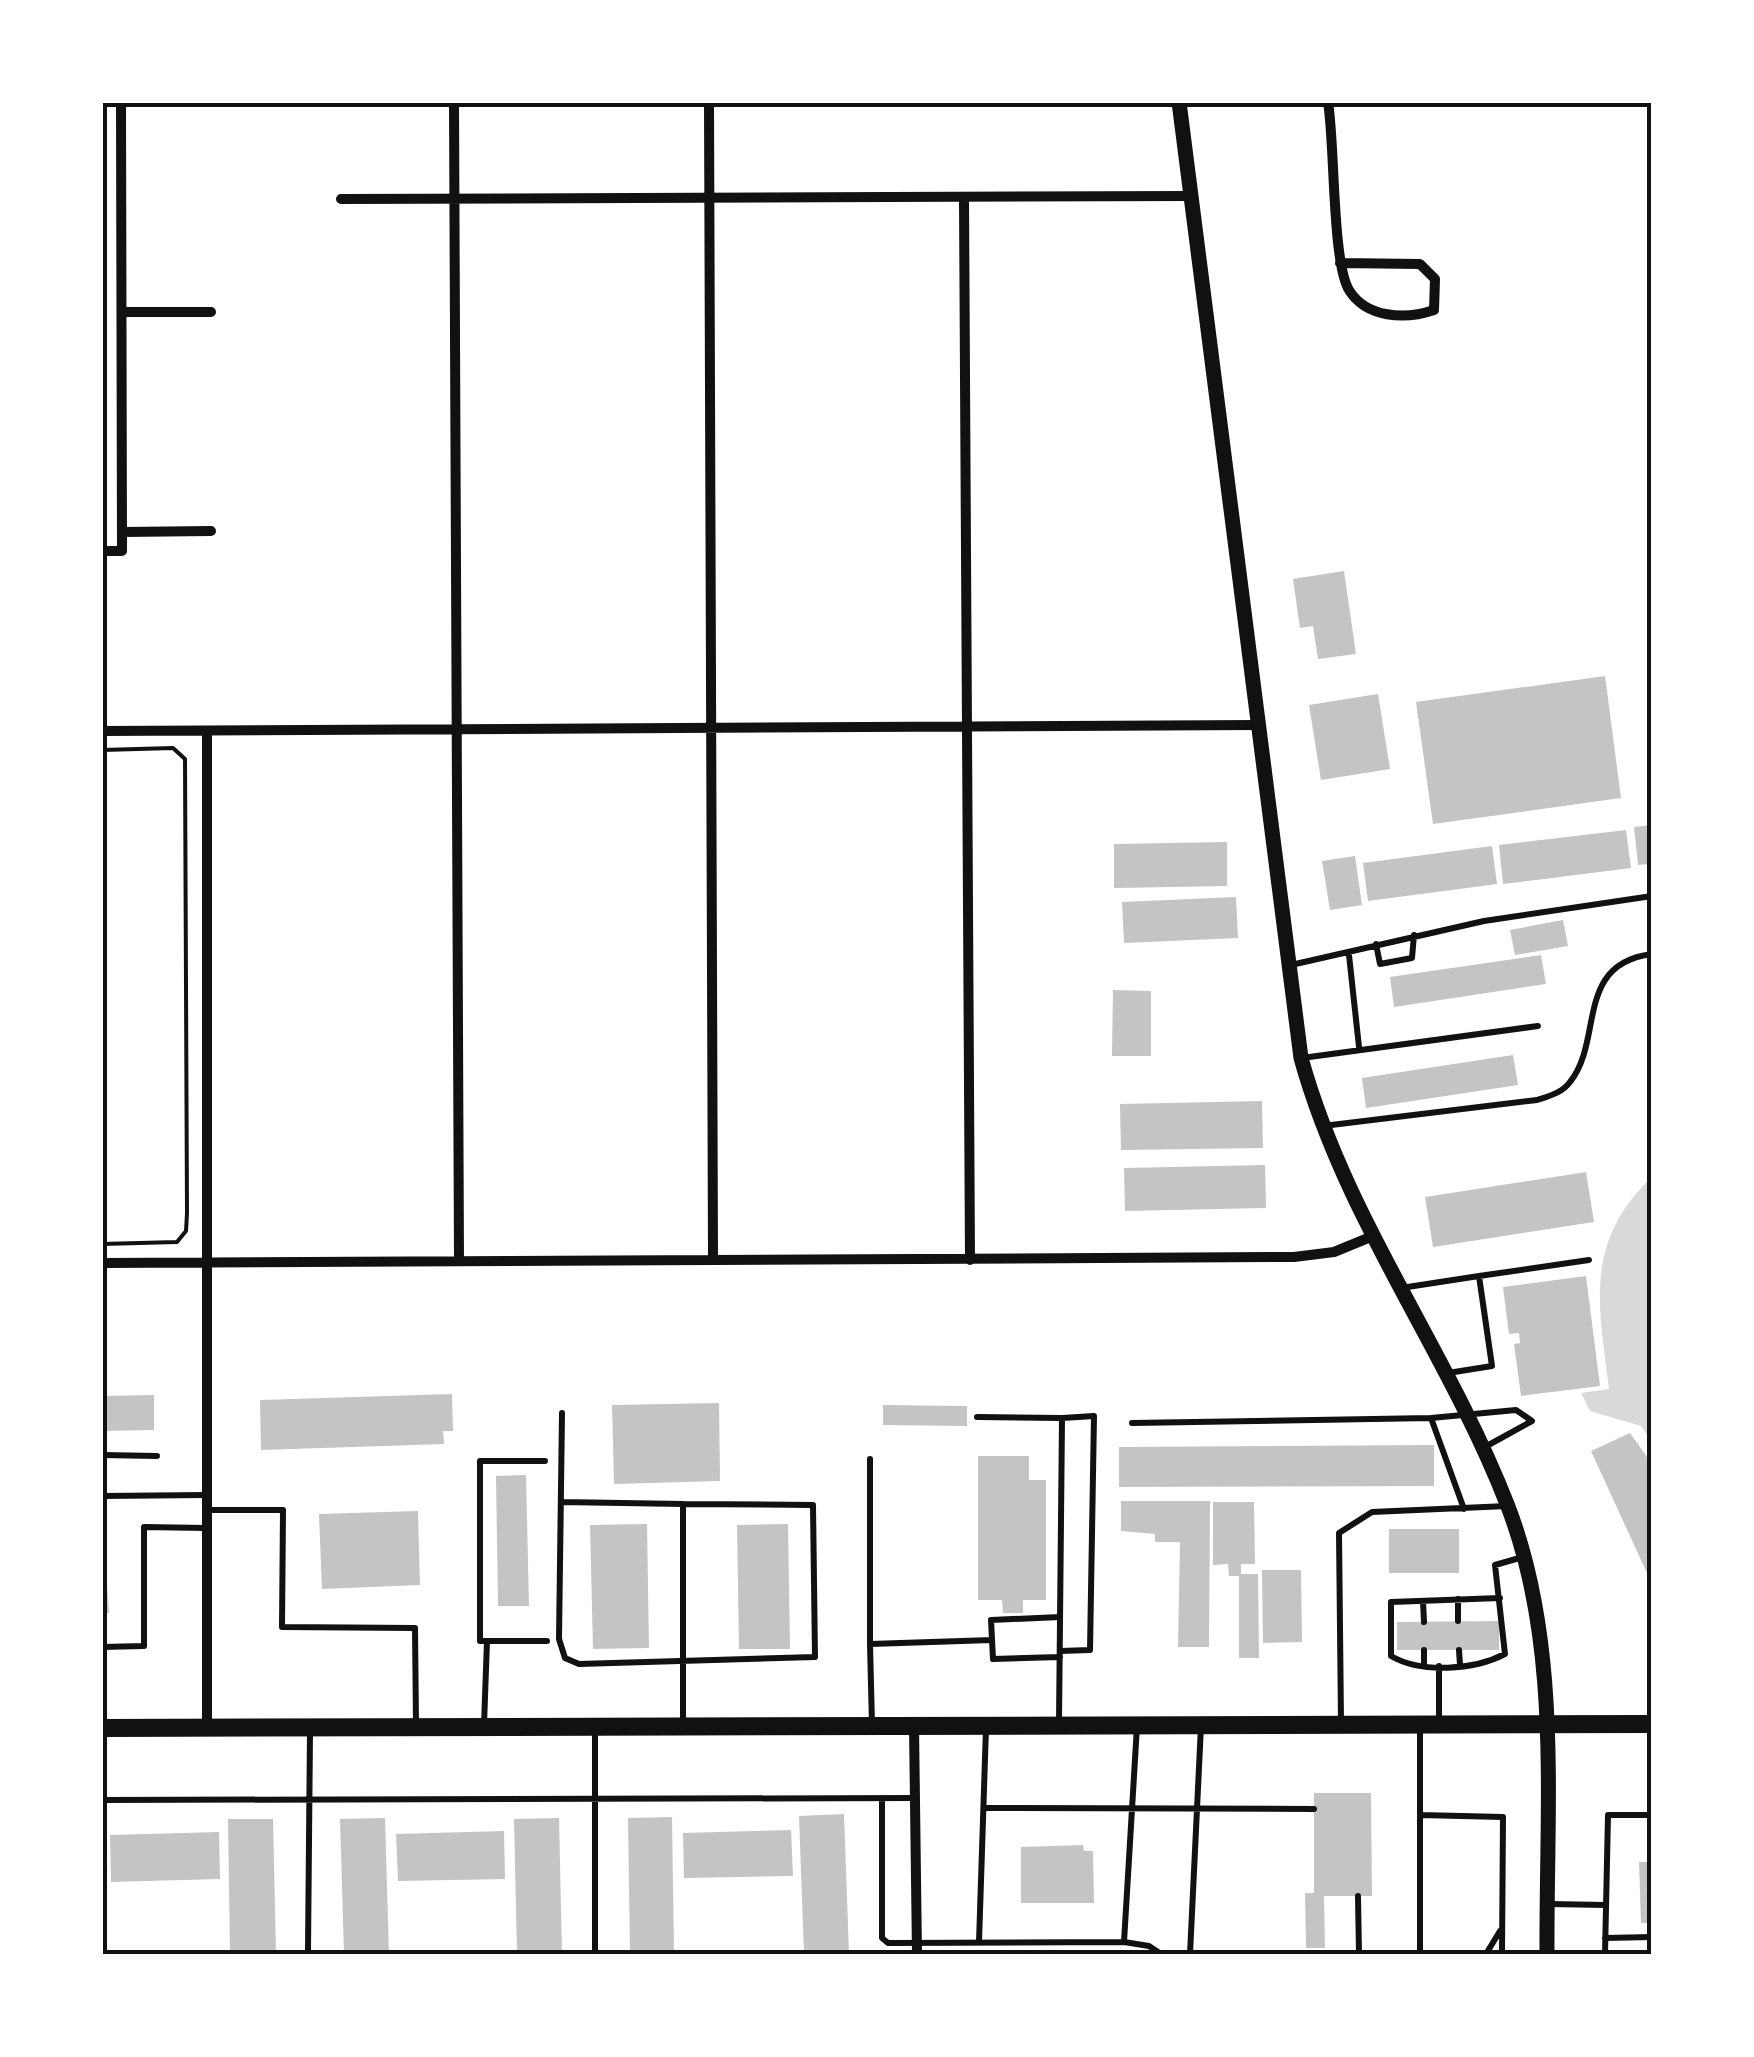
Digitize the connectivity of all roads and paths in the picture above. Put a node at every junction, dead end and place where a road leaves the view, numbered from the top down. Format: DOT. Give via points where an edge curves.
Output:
graph roads {
  1 [pos="121,102"];
  2 [pos="454,102"];
  3 [pos="710,102"];
  4 [pos="1179,102"];
  5 [pos="1328,102"];
  6 [pos="1191,196"];
  7 [pos="964,198"];
  8 [pos="341,199"];
  9 [pos="455,199"];
  10 [pos="710,200"];
  11 [pos="1340,262"];
  12 [pos="122,312"];
  13 [pos="211,312"];
  14 [pos="210,531"];
  15 [pos="122,532"];
  16 [pos="102,551"];
  17 [pos="1258,725"];
  18 [pos="967,727"];
  19 [pos="712,728"];
  20 [pos="457,730"];
  21 [pos="102,731"];
  22 [pos="207,731"];
  23 [pos="102,750"];
  24 [pos="1652,896"];
  25 [pos="1414,936"];
  26 [pos="1376,944"];
  27 [pos="1652,954"];
  28 [pos="1348,955"];
  29 [pos="1290,966"];
  30 [pos="1538,1026"];
  31 [pos="1359,1047"];
  32 [pos="1301,1058"];
  33 [pos="1320,1126"];
  34 [pos="1373,1236"];
  35 [pos="102,1244"];
  36 [pos="713,1259"];
  37 [pos="970,1260"];
  38 [pos="1589,1260"];
  39 [pos="459,1261"];
  40 [pos="102,1263"];
  41 [pos="208,1264"];
  42 [pos="1479,1276"];
  43 [pos="1399,1288"];
  44 [pos="1442,1374"];
  45 [pos="562,1413"];
  46 [pos="977,1417"];
  47 [pos="1062,1418"];
  48 [pos="1431,1418"];
  49 [pos="1466,1418"];
  50 [pos="1132,1423"];
  51 [pos="1482,1449"];
  52 [pos="102,1456"];
  53 [pos="157,1456"];
  54 [pos="870,1460"];
  55 [pos="545,1461"];
  56 [pos="207,1495"];
  57 [pos="102,1496"];
  58 [pos="561,1502"];
  59 [pos="683,1504"];
  60 [pos="1508,1506"];
  61 [pos="207,1510"];
  62 [pos="1464,1510"];
  63 [pos="208,1528"];
  64 [pos="1522,1558"];
  65 [pos="1500,1598"];
  66 [pos="1458,1600"];
  67 [pos="1423,1601"];
  68 [pos="1060,1616"];
  69 [pos="1424,1622"];
  70 [pos="1458,1622"];
  71 [pos="992,1640"];
  72 [pos="487,1641"];
  73 [pos="547,1641"];
  74 [pos="870,1644"];
  75 [pos="102,1647"];
  76 [pos="1424,1650"];
  77 [pos="1459,1650"];
  78 [pos="1060,1654"];
  79 [pos="683,1663"];
  80 [pos="1460,1665"];
  81 [pos="1424,1666"];
  82 [pos="1439,1666"];
  83 [pos="1342,1723"];
  84 [pos="914,1724"];
  85 [pos="986,1724"];
  86 [pos="1059,1724"];
  87 [pos="1137,1724"];
  88 [pos="1201,1724"];
  89 [pos="1420,1724"];
  90 [pos="1440,1724"];
  91 [pos="1546,1724"];
  92 [pos="1652,1724"];
  93 [pos="872,1725"];
  94 [pos="416,1726"];
  95 [pos="484,1726"];
  96 [pos="595,1726"];
  97 [pos="683,1726"];
  98 [pos="207,1727"];
  99 [pos="310,1727"];
  100 [pos="102,1728"];
  101 [pos="594,1798"];
  102 [pos="882,1798"];
  103 [pos="915,1798"];
  104 [pos="310,1799"];
  105 [pos="102,1800"];
  106 [pos="984,1808"];
  107 [pos="1314,1809"];
  108 [pos="1134,1810"];
  109 [pos="1196,1811"];
  110 [pos="1652,1814"];
  111 [pos="1420,1815"];
  112 [pos="1358,1896"];
  113 [pos="1547,1904"];
  114 [pos="1606,1905"];
  115 [pos="1502,1928"];
  116 [pos="1652,1937"];
  117 [pos="1606,1938"];
  118 [pos="980,1942"];
  119 [pos="1124,1942"];
  120 [pos="917,1948"];
  121 [pos="308,1950"];
  122 [pos="595,1954"];
  123 [pos="1161,1954"];
  124 [pos="1190,1954"];
  125 [pos="1359,1954"];
  126 [pos="1420,1954"];
  127 [pos="1486,1954"];
  128 [pos="1502,1954"];
  129 [pos="1547,1954"];
  130 [pos="1605,1954"];
  1 -- 12 [label="street"];
  2 -- 9 [label="street"];
  3 -- 10 [label="street"];
  4 -- 6 [label="street"];
  5 -- 11 [label="street"];
  6 -- 7 [label="street"];
  6 -- 17 [label="street"];
  7 -- 10 [label="street"];
  7 -- 18 [label="street"];
  8 -- 9 [label="street"];
  9 -- 10 [label="street"];
  9 -- 20 [label="street"];
  10 -- 19 [label="street"];
  11 -- 11 [label="street" via="1349,290 1365,307 1388,315 1434,310 1434,279 1420,264"];
  12 -- 13 [label="street"];
  12 -- 15 [label="street"];
  14 -- 15 [label="street"];
  15 -- 16 [label="street" via="122,551"];
  17 -- 18 [label="street"];
  17 -- 29 [label="street"];
  18 -- 19 [label="street"];
  18 -- 37 [label="street"];
  19 -- 20 [label="street"];
  19 -- 36 [label="street"];
  20 -- 22 [label="street"];
  20 -- 39 [label="street"];
  21 -- 22 [label="street"];
  22 -- 41 [label="street"];
  23 -- 35 [label="path" via="174,748 185,758 187,1194 186,1232 177,1242"];
  24 -- 25 [label="lane"];
  25 -- 26 [label="lane"];
  25 -- 26 [label="lane" via="1412,958 1380,964"];
  26 -- 28 [label="lane"];
  27 -- 33 [label="lane" via="1617,965 1601,985 1572,1080 1558,1093"];
  28 -- 29 [label="lane"];
  28 -- 31 [label="lane"];
  29 -- 32 [label="street"];
  30 -- 31 [label="lane"];
  31 -- 32 [label="lane"];
  32 -- 33 [label="street"];
  33 -- 34 [label="street"];
  34 -- 37 [label="street" via="1334,1252 1294,1257"];
  34 -- 43 [label="street"];
  36 -- 37 [label="street"];
  36 -- 39 [label="street"];
  38 -- 42 [label="lane"];
  39 -- 41 [label="street"];
  40 -- 41 [label="street"];
  41 -- 56 [label="street"];
  42 -- 43 [label="lane"];
  42 -- 44 [label="lane" via="1492,1366"];
  43 -- 44 [label="street"];
  44 -- 49 [label="street"];
  45 -- 58 [label="lane"];
  46 -- 47 [label="lane"];
  47 -- 68 [label="lane"];
  47 -- 78 [label="lane" via="1094,1416 1090,1650"];
  48 -- 49 [label="lane"];
  48 -- 50 [label="lane"];
  48 -- 62 [label="lane"];
  49 -- 51 [label="street"];
  49 -- 51 [label="lane" via="1516,1410 1532,1420"];
  51 -- 60 [label="street"];
  52 -- 53 [label="lane"];
  54 -- 74 [label="lane"];
  55 -- 72 [label="lane" via="480,1461 480,1640"];
  56 -- 57 [label="lane"];
  56 -- 61 [label="street"];
  58 -- 59 [label="lane"];
  58 -- 79 [label="lane" via="559,1639 565,1658 579,1664"];
  59 -- 79 [label="lane"];
  59 -- 79 [label="lane" via="812,1505 815,1657"];
  60 -- 62 [label="lane"];
  60 -- 64 [label="street"];
  61 -- 63 [label="street"];
  61 -- 94 [label="lane" via="282,1510 282,1626 415,1628"];
  62 -- 83 [label="lane" via="1372,1512 1339,1534"];
  63 -- 75 [label="lane" via="144,1527 144,1646"];
  63 -- 98 [label="street"];
  64 -- 65 [label="lane" via="1495,1565"];
  64 -- 91 [label="street" via="1536,1609"];
  65 -- 66 [label="lane"];
  65 -- 80 [label="lane" via="1505,1654"];
  66 -- 67 [label="lane"];
  66 -- 70 [label="lane"];
  67 -- 69 [label="lane"];
  67 -- 81 [label="lane" via="1391,1602 1391,1656"];
  68 -- 71 [label="lane" via="992,1620"];
  68 -- 78 [label="lane"];
  71 -- 74 [label="lane"];
  71 -- 78 [label="lane" via="993,1658"];
  72 -- 73 [label="lane"];
  72 -- 95 [label="lane"];
  74 -- 93 [label="lane"];
  76 -- 81 [label="lane"];
  77 -- 80 [label="lane"];
  78 -- 86 [label="lane"];
  79 -- 97 [label="lane"];
  80 -- 82 [label="lane"];
  81 -- 82 [label="lane"];
  82 -- 90 [label="lane"];
  83 -- 88 [label="main road"];
  83 -- 89 [label="main road"];
  84 -- 85 [label="main road"];
  84 -- 93 [label="main road"];
  84 -- 103 [label="street"];
  85 -- 86 [label="main road"];
  85 -- 106 [label="lane"];
  86 -- 87 [label="main road"];
  87 -- 88 [label="main road"];
  87 -- 108 [label="lane"];
  88 -- 109 [label="lane"];
  89 -- 90 [label="main road"];
  89 -- 111 [label="lane"];
  90 -- 91 [label="main road"];
  91 -- 92 [label="main road"];
  91 -- 113 [label="street"];
  93 -- 97 [label="main road"];
  94 -- 95 [label="main road"];
  94 -- 99 [label="main road"];
  95 -- 96 [label="main road"];
  96 -- 97 [label="main road"];
  96 -- 101 [label="lane"];
  98 -- 99 [label="main road"];
  98 -- 100 [label="main road"];
  99 -- 104 [label="lane"];
  101 -- 102 [label="lane"];
  101 -- 104 [label="lane"];
  101 -- 122 [label="lane"];
  102 -- 103 [label="lane"];
  102 -- 120 [label="lane" via="882,1938"];
  103 -- 120 [label="street"];
  104 -- 105 [label="lane"];
  104 -- 121 [label="lane"];
  106 -- 108 [label="lane"];
  106 -- 118 [label="lane"];
  107 -- 109 [label="lane"];
  108 -- 109 [label="lane"];
  108 -- 119 [label="lane"];
  109 -- 124 [label="lane"];
  110 -- 114 [label="lane" via="1608,1814"];
  111 -- 115 [label="lane" via="1503,1817"];
  111 -- 126 [label="lane"];
  112 -- 125 [label="lane"];
  113 -- 114 [label="lane"];
  113 -- 129 [label="street"];
  114 -- 117 [label="lane"];
  115 -- 127 [label="lane"];
  115 -- 128 [label="lane"];
  116 -- 117 [label="lane"];
  117 -- 130 [label="lane"];
  118 -- 119 [label="lane"];
  118 -- 120 [label="lane"];
  119 -- 123 [label="lane"];
}
